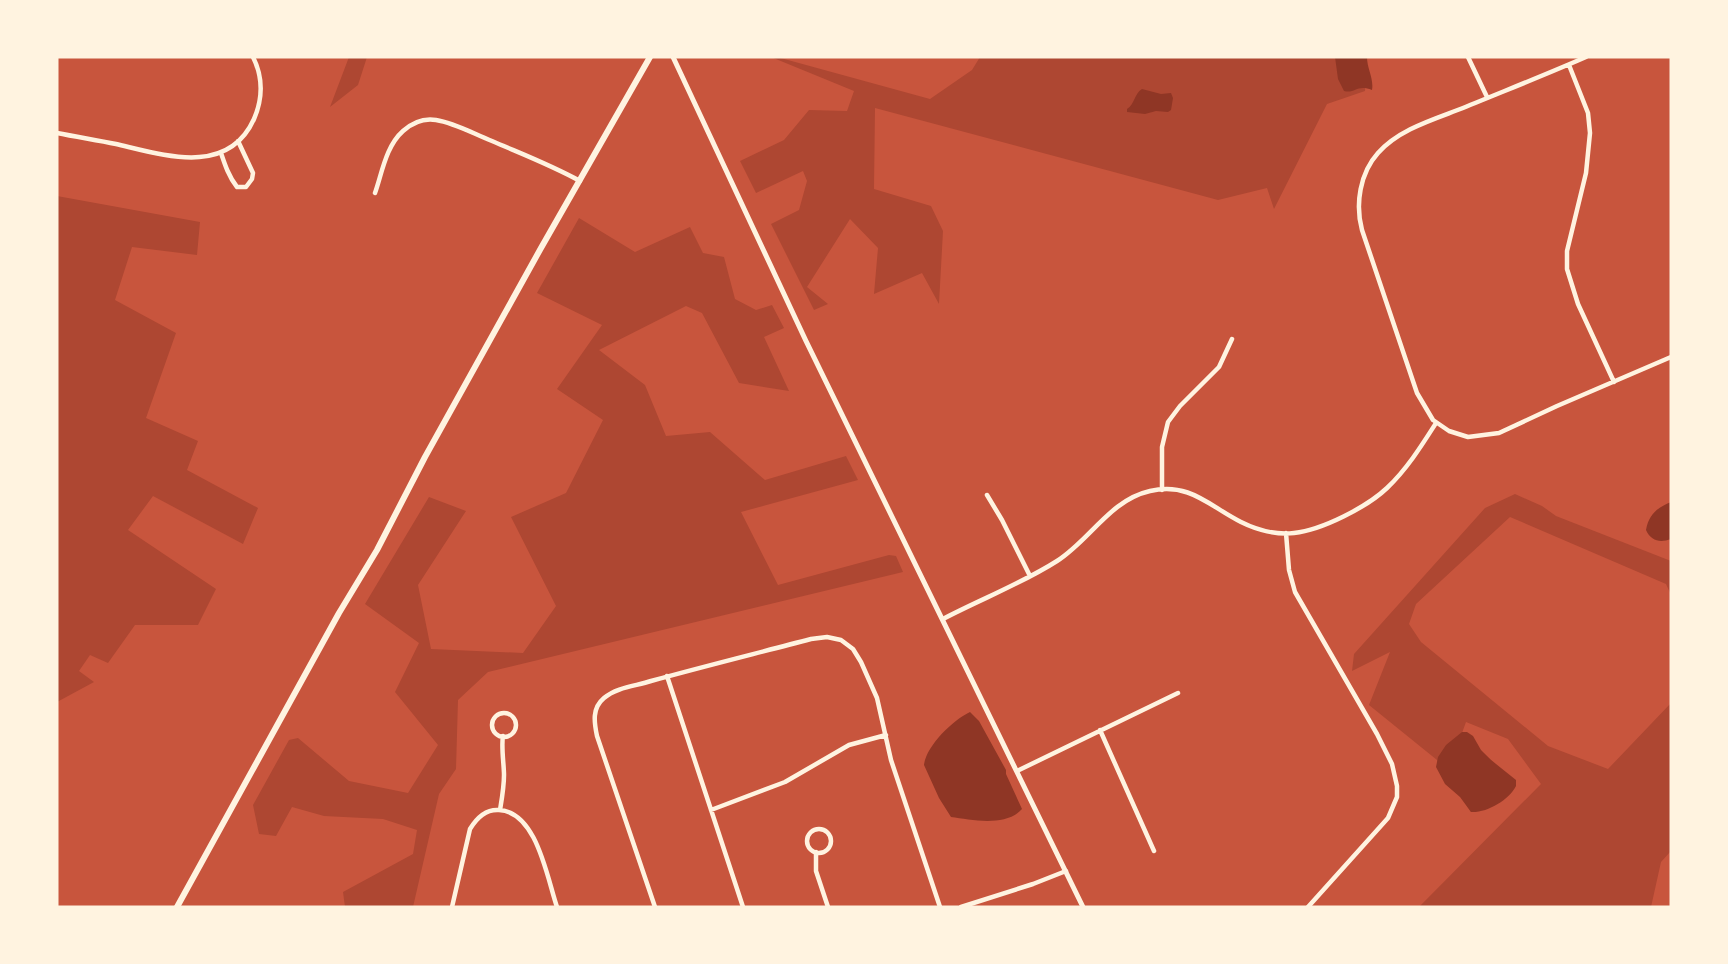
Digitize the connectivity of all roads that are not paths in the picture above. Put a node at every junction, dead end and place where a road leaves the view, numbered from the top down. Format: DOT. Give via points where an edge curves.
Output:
graph roads {
  1 [pos="253,57"];
  2 [pos="650,57"];
  3 [pos="673,57"];
  4 [pos="1468,57"];
  5 [pos="1586,57"];
  6 [pos="1569,65"];
  7 [pos="1487,97"];
  8 [pos="57,133"];
  9 [pos="238,141"];
  10 [pos="221,153"];
  11 [pos="580,181"];
  12 [pos="375,193"];
  13 [pos="1232,339"];
  14 [pos="1671,357"];
  15 [pos="1614,382"];
  16 [pos="1436,423"];
  17 [pos="1162,490"];
  18 [pos="987,495"];
  19 [pos="1286,533"];
  20 [pos="1030,576"];
  21 [pos="943,619"];
  22 [pos="667,676"];
  23 [pos="1178,693"];
  24 [pos="1100,730"];
  25 [pos="886,735"];
  26 [pos="503,736"];
  27 [pos="1017,771"];
  28 [pos="500,810"];
  29 [pos="711,810"];
  30 [pos="1154,851"];
  31 [pos="816,852"];
  32 [pos="1066,871"];
  33 [pos="985,901"];
  34 [pos="177,907"];
  35 [pos="452,907"];
  36 [pos="557,907"];
  37 [pos="655,907"];
  38 [pos="744,907"];
  39 [pos="828,907"];
  40 [pos="940,907"];
  41 [pos="961,907"];
  42 [pos="988,907"];
  43 [pos="1083,907"];
  44 [pos="1308,907"];
  1 -- 9 [label="street" via="260,76 260,96 251,124"];
  2 -- 11 [label="main road"];
  3 -- 21 [label="street" via="789,306"];
  4 -- 7 [label="street"];
  5 -- 6 [label="street"];
  6 -- 7 [label="street"];
  6 -- 15 [label="street" via="1588,112 1590,133 1586,173 1567,251 1567,269 1578,304"];
  7 -- 16 [label="street" via="1392,140 1371,162 1360,190 1362,230 1417,393"];
  8 -- 10 [label="street" via="180,157 202,158"];
  9 -- 10 [label="street"];
  9 -- 10 [label="street" via="253,173 246,187 234,183"];
  11 -- 12 [label="street" via="507,147 445,122 430,120 410,126 396,138"];
  11 -- 34 [label="main road"];
  13 -- 17 [label="street" via="1219,367 1168,422 1162,447"];
  14 -- 15 [label="street"];
  15 -- 16 [label="street" via="1490,435 1458,435"];
  16 -- 19 [label="street" via="1404,469 1372,500 1325,523"];
  17 -- 19 [label="street" via="1190,493 1250,526"];
  17 -- 20 [label="street" via="1139,494 1119,505 1066,555"];
  18 -- 20 [label="street"];
  19 -- 44 [label="street" via="1295,592 1382,744 1397,786 1388,818"];
  20 -- 21 [label="street"];
  21 -- 27 [label="street"];
  22 -- 25 [label="street" via="811,639 835,638 848,644 861,662"];
  22 -- 29 [label="street"];
  22 -- 37 [label="street" via="610,694 598,705 594,720"];
  23 -- 24 [label="street"];
  24 -- 27 [label="street"];
  24 -- 30 [label="street"];
  25 -- 29 [label="street" via="849,745 785,782"];
  25 -- 40 [label="street"];
  26 -- 26 [label="street" via="512,734 516,727 514,719 505,713 492,723 494,731"];
  26 -- 28 [label="street"];
  27 -- 32 [label="street"];
  28 -- 35 [label="street" via="486,812 470,829"];
  28 -- 36 [label="street" via="516,815 528,826"];
  29 -- 38 [label="street"];
  31 -- 31 [label="street" via="830,847 832,838 824,829 816,829 808,836 808,844"];
  31 -- 39 [label="street" via="816,871"];
  32 -- 33 [label="street"];
  32 -- 43 [label="street"];
  33 -- 41 [label="street"];
  33 -- 42 [label="street"];
}
